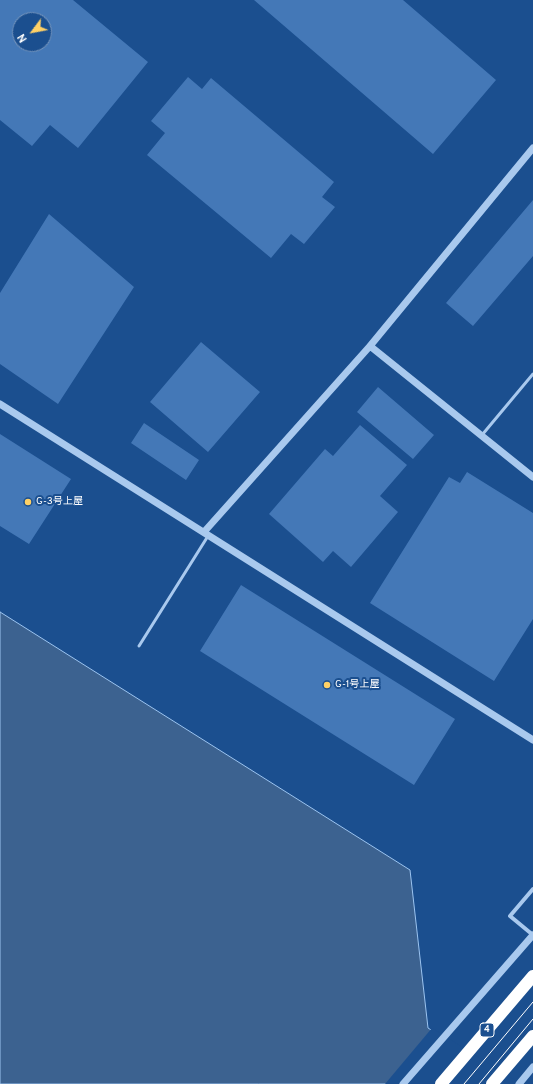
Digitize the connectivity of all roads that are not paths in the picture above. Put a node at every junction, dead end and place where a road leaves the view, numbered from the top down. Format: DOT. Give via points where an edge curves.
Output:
graph roads {
  1 [pos="533,148"];
  2 [pos="370,346"];
  3 [pos="533,374"];
  4 [pos="0,404"];
  5 [pos="481,436"];
  6 [pos="533,477"];
  7 [pos="207,534"];
  8 [pos="139,646"];
  9 [pos="533,740"];
  10 [pos="533,890"];
  11 [pos="533,935"];
  12 [pos="533,976"];
  13 [pos="533,1036"];
  14 [pos="533,1067"];
  15 [pos="403,1084"];
  16 [pos="441,1084"];
  17 [pos="492,1084"];
  18 [pos="519,1084"];
  1 -- 2 [label="street"];
  2 -- 5 [label="street"];
  2 -- 7 [label="street"];
  3 -- 5 [label="lane"];
  4 -- 7 [label="street"];
  5 -- 6 [label="street"];
  7 -- 8 [label="lane"];
  7 -- 9 [label="street"];
  10 -- 11 [label="street" via="510,916"];
  11 -- 15 [label="street, bridge"];
  12 -- 16 [label="highway, 4"];
  13 -- 17 [label="highway"];
  14 -- 18 [label="street"];
}
